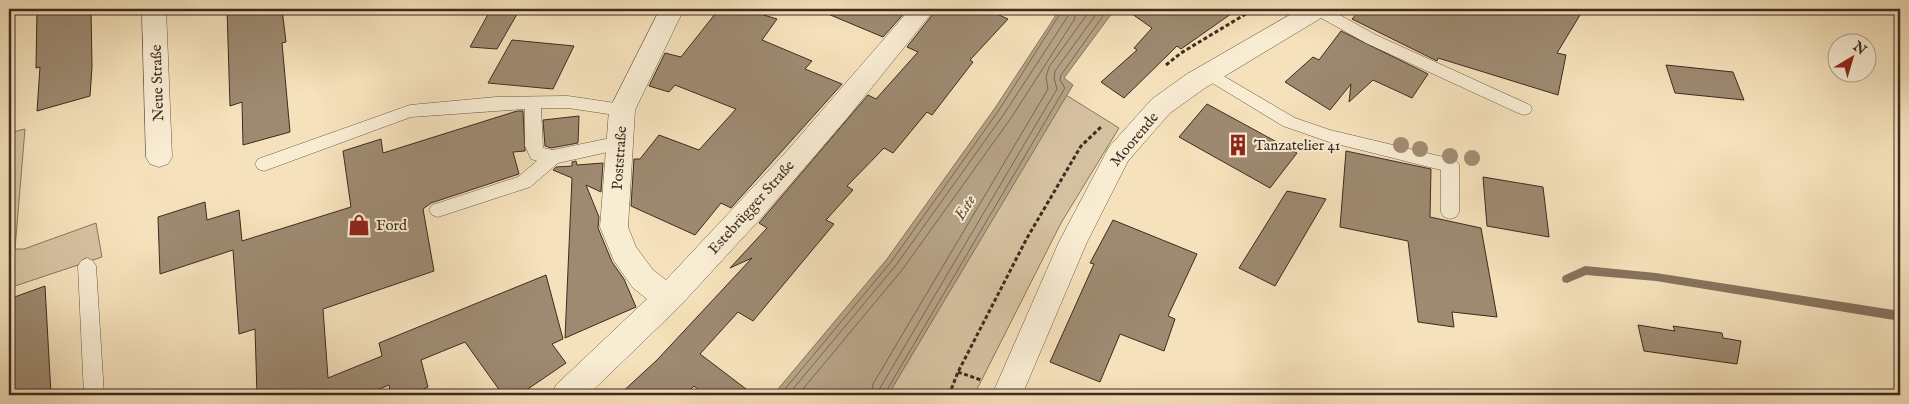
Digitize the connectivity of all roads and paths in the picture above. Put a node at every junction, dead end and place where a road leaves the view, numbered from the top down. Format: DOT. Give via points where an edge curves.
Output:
graph roads {
  1 [pos="154,9"];
  2 [pos="672,9"];
  3 [pos="923,9"];
  4 [pos="1317,9"];
  5 [pos="1210,74"];
  6 [pos="533,103"];
  7 [pos="1524,109"];
  8 [pos="622,110"];
  9 [pos="620,144"];
  10 [pos="159,157"];
  11 [pos="553,157"];
  12 [pos="264,164"];
  13 [pos="438,210"];
  14 [pos="1450,212"];
  15 [pos="87,266"];
  16 [pos="669,298"];
  17 [pos="94,395"];
  18 [pos="567,395"];
  19 [pos="1007,395"];
  1 -- 10 [label="street, Neue Straße"];
  2 -- 8 [label="street, Poststraße"];
  3 -- 16 [label="street, Estebrügger Straße" via="847,101"];
  4 -- 5 [label="street, Moorende"];
  4 -- 7 [label="lane" via="1371,39"];
  5 -- 14 [label="lane" via="1289,122 1329,136 1450,165"];
  5 -- 19 [label="street, Moorende" via="1161,106 1118,154 1072,242"];
  6 -- 8 [label="lane" via="568,102"];
  6 -- 11 [label="lane" via="533,146 537,154"];
  6 -- 12 [label="lane" via="410,111"];
  8 -- 9 [label="street, Poststraße"];
  9 -- 11 [label="lane"];
  9 -- 16 [label="street, Poststraße" via="614,227 624,253 643,279"];
  11 -- 13 [label="lane" via="524,182"];
  15 -- 17 [label="lane"];
  16 -- 18 [label="street, Estebrügger Straße"];
}
